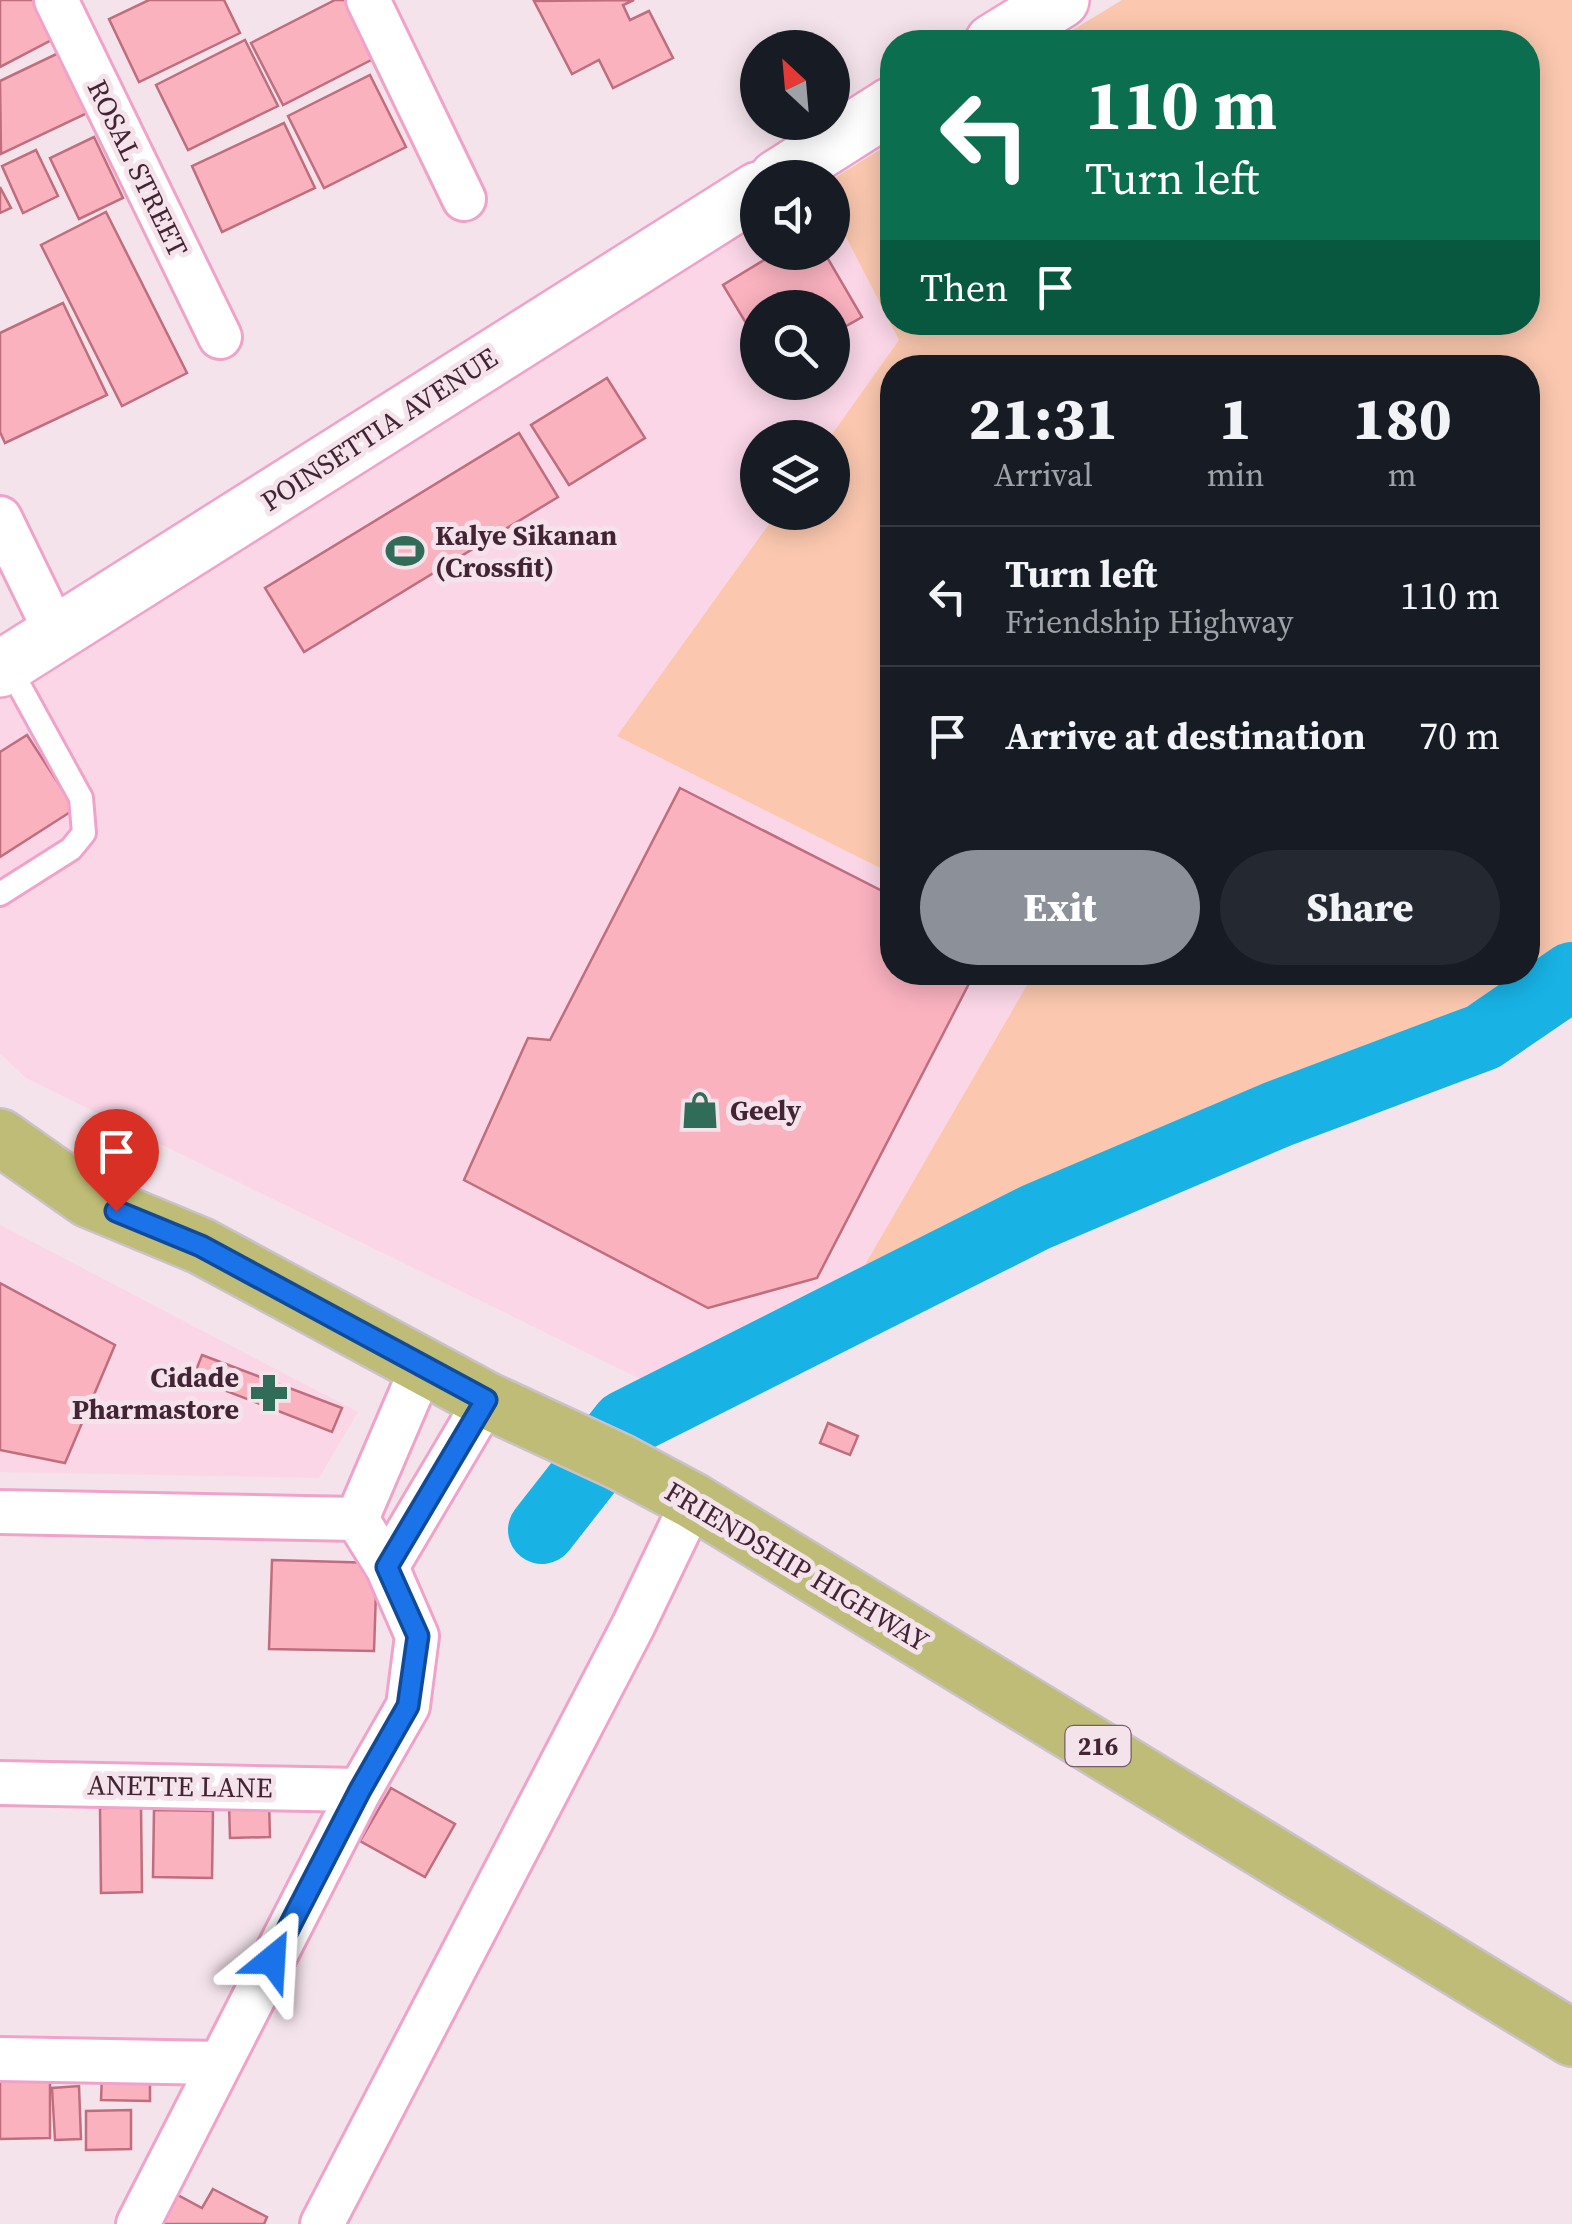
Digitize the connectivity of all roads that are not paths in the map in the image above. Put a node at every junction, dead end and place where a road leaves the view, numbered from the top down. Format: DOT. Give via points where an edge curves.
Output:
graph roads {
  1 [pos="56,0"];
  2 [pos="368,0"];
  3 [pos="1061,0"];
  4 [pos="1012,30"];
  5 [pos="880,113"];
  6 [pos="805,160"];
  7 [pos="464,198"];
  8 [pos="740,201"];
  9 [pos="220,337"];
  10 [pos="0,518"];
  11 [pos="57,635"];
  12 [pos="4,667"];
  13 [pos="0,894"];
  14 [pos="0,1137"];
  15 [pos="423,1365"];
  16 [pos="507,1410"];
  17 [pos="396,1431"];
  18 [pos="451,1458"];
  19 [pos="692,1501"];
  20 [pos="0,1512"];
  21 [pos="357,1519"];
  22 [pos="387,1567"];
  23 [pos="0,1783"];
  24 [pos="360,1790"];
  25 [pos="1572,2038"];
  26 [pos="0,2059"];
  27 [pos="220,2063"];
  28 [pos="138,2224"];
  29 [pos="322,2224"];
  1 -- 9 [label="street, ROSAL STREET"];
  2 -- 7 [label="street"];
  3 -- 4 [label="main road"];
  5 -- 6 [label="main road"];
  8 -- 11 [label="main road, POINSETTIA AVENUE"];
  10 -- 11 [label="street"];
  11 -- 12 [label="main road, POINSETTIA AVENUE"];
  12 -- 13 [label="lane" via="81,798 84,833 71,850"];
  14 -- 15 [label="main road, FRIENDSHIP HIGHWAY / 216" via="88,1199 201,1246"];
  15 -- 16 [label="main road, FRIENDSHIP HIGHWAY / 216"];
  15 -- 17 [label="street"];
  16 -- 18 [label="street"];
  16 -- 19 [label="main road, FRIENDSHIP HIGHWAY / 216"];
  17 -- 18 [label="street"];
  17 -- 21 [label="street"];
  18 -- 22 [label="street"];
  19 -- 25 [label="main road, FRIENDSHIP HIGHWAY / 216"];
  19 -- 29 [label="street"];
  20 -- 21 [label="street"];
  21 -- 22 [label="street"];
  22 -- 24 [label="street" via="418,1649 408,1706"];
  23 -- 24 [label="street, ANETTE LANE"];
  24 -- 27 [label="street"];
  26 -- 27 [label="street"];
  27 -- 28 [label="street"];
}
